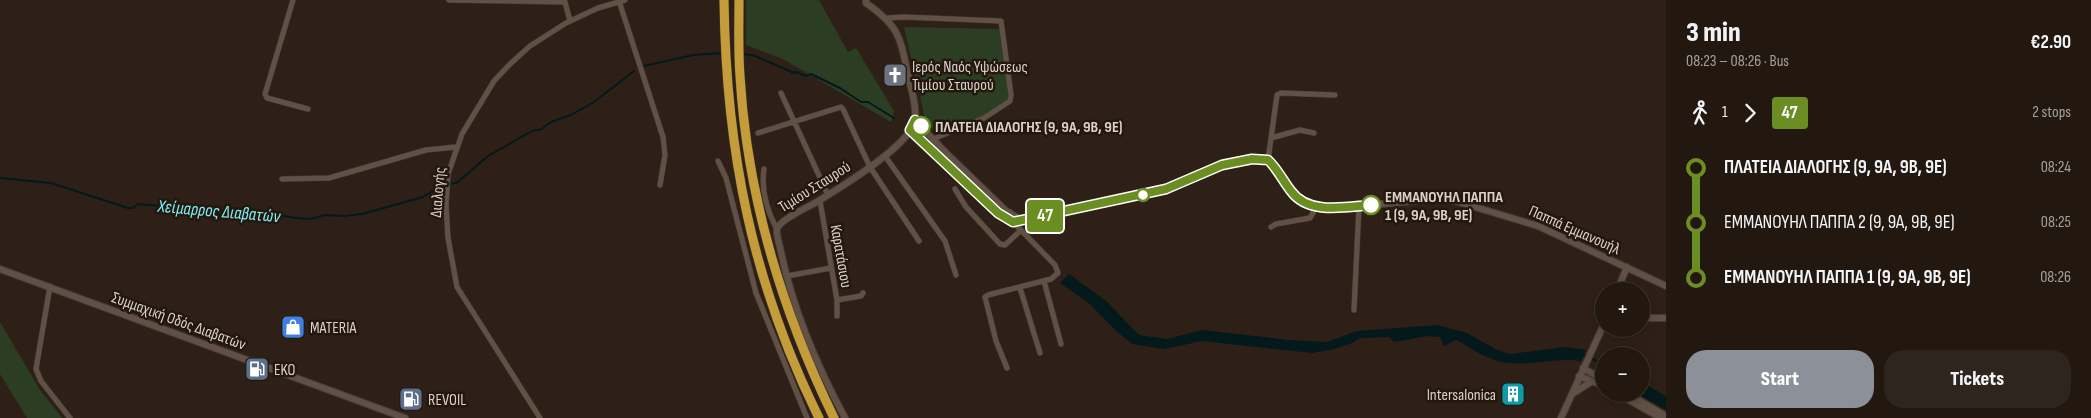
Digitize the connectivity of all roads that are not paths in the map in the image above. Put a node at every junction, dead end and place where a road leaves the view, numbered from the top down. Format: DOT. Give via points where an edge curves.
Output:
graph roads {
  1 [pos="293,0"];
  2 [pos="449,0"];
  3 [pos="724,0"];
  4 [pos="739,0"];
  5 [pos="858,0"];
  6 [pos="622,1"];
  7 [pos="866,2"];
  8 [pos="887,18"];
  9 [pos="570,21"];
  10 [pos="781,93"];
  11 [pos="1335,94"];
  12 [pos="308,109"];
  13 [pos="915,120"];
  14 [pos="795,122"];
  15 [pos="910,130"];
  16 [pos="758,133"];
  17 [pos="1314,133"];
  18 [pos="1271,138"];
  19 [pos="933,139"];
  20 [pos="456,147"];
  21 [pos="885,156"];
  22 [pos="1268,160"];
  23 [pos="718,161"];
  24 [pos="870,167"];
  25 [pos="764,169"];
  26 [pos="282,179"];
  27 [pos="660,185"];
  28 [pos="955,189"];
  29 [pos="828,195"];
  30 [pos="820,201"];
  31 [pos="1314,206"];
  32 [pos="1359,206"];
  33 [pos="1023,220"];
  34 [pos="1013,222"];
  35 [pos="1271,227"];
  36 [pos="777,229"];
  37 [pos="1020,231"];
  38 [pos="919,241"];
  39 [pos="1627,267"];
  40 [pos="831,268"];
  41 [pos="0,269"];
  42 [pos="956,275"];
  43 [pos="787,276"];
  44 [pos="1044,282"];
  45 [pos="1621,282"];
  46 [pos="50,286"];
  47 [pos="1666,286"];
  48 [pos="1020,288"];
  49 [pos="863,292"];
  50 [pos="837,300"];
  51 [pos="1354,310"];
  52 [pos="837,316"];
  53 [pos="1650,318"];
  54 [pos="1666,318"];
  55 [pos="1597,337"];
  56 [pos="1061,344"];
  57 [pos="1040,353"];
  58 [pos="1584,365"];
  59 [pos="1007,368"];
  60 [pos="1595,373"];
  61 [pos="1579,376"];
  62 [pos="1591,382"];
  63 [pos="1595,383"];
  64 [pos="1571,395"];
  65 [pos="1632,402"];
  66 [pos="1642,402"];
  67 [pos="1666,416"];
  68 [pos="70,418"];
  69 [pos="405,418"];
  70 [pos="540,418"];
  71 [pos="807,418"];
  72 [pos="819,418"];
  73 [pos="834,418"];
  74 [pos="845,418"];
  75 [pos="1560,418"];
  76 [pos="1661,418"];
  1 -- 12 [label="street" via="265,94 267,98"];
  2 -- 9 [label="street" via="565,2"];
  3 -- 72 [label="highway" via="725,56 736,164 752,240 785,342"];
  4 -- 73 [label="highway" via="739,57 747,143 759,208 777,279 798,339"];
  5 -- 7 [label="street"];
  6 -- 9 [label="street, Διαλογής"];
  6 -- 27 [label="street" via="664,137"];
  7 -- 8 [label="street"];
  8 -- 13 [label="street" via="902,48"];
  8 -- 19 [label="street" via="1001,22 1010,101 984,118"];
  9 -- 20 [label="street, Διαλογής" via="530,46 501,73"];
  10 -- 14 [label="street"];
  11 -- 18 [label="street" via="1278,94"];
  13 -- 15 [label="street, Τιμίου Σταυρού"];
  13 -- 19 [label="street"];
  14 -- 16 [label="street"];
  14 -- 24 [label="street" via="841,107"];
  14 -- 29 [label="street"];
  15 -- 21 [label="street, Τιμίου Σταυρού"];
  15 -- 34 [label="street" via="998,213"];
  17 -- 18 [label="street" via="1300,130"];
  18 -- 22 [label="street"];
  19 -- 33 [label="street" via="1005,210"];
  20 -- 26 [label="street" via="426,150 329,178"];
  20 -- 70 [label="street, Διαλογής" via="448,174 446,204 457,287"];
  21 -- 24 [label="street, Τιμίου Σταυρού"];
  21 -- 42 [label="street" via="945,241"];
  22 -- 31 [label="street" via="1292,193 1304,203"];
  22 -- 33 [label="street" via="1252,159 1222,165 1166,189"];
  23 -- 71 [label="street" via="726,178 756,293"];
  24 -- 29 [label="street, Τιμίου Σταυρού"];
  24 -- 38 [label="street"];
  25 -- 36 [label="street" via="763,190"];
  28 -- 37 [label="street" via="966,207 1000,244 1005,245"];
  29 -- 30 [label="street, Τιμίου Σταυρού"];
  30 -- 36 [label="street, Τιμίου Σταυρού" via="782,222"];
  30 -- 40 [label="street, Καρατάσιου"];
  31 -- 32 [label="street, Παππά Εμμανουήλ"];
  31 -- 35 [label="street" via="1310,218"];
  32 -- 39 [label="street, Παππά Εμμανουήλ" via="1438,199 1455,201 1530,223"];
  32 -- 51 [label="street"];
  33 -- 34 [label="street"];
  34 -- 37 [label="street"];
  36 -- 43 [label="street, Τιμίου Σταυρού"];
  37 -- 44 [label="street" via="1057,269 1058,273"];
  39 -- 45 [label="street"];
  39 -- 47 [label="street, Παππά Εμμανουήλ"];
  40 -- 43 [label="street"];
  40 -- 50 [label="street, Καρατάσιου"];
  41 -- 46 [label="street, Συμμαχική Οδός Διαβατών"];
  43 -- 74 [label="street, Τιμίου Σταυρού" via="815,356"];
  44 -- 48 [label="street"];
  44 -- 56 [label="street"];
  46 -- 68 [label="street" via="36,369 41,381"];
  46 -- 69 [label="street, Συμμαχική Οδός Διαβατών"];
  48 -- 57 [label="street"];
  48 -- 59 [label="street" via="985,298"];
  49 -- 50 [label="street" via="861,296"];
  50 -- 52 [label="street, Καρατάσιου"];
  53 -- 54 [label="street"];
  55 -- 58 [label="street"];
  58 -- 60 [label="street"];
  58 -- 61 [label="street"];
  61 -- 62 [label="street"];
  61 -- 64 [label="street"];
  62 -- 63 [label="street"];
  62 -- 64 [label="street"];
  64 -- 75 [label="street"];
  65 -- 76 [label="street"];
  66 -- 67 [label="street"];
}
